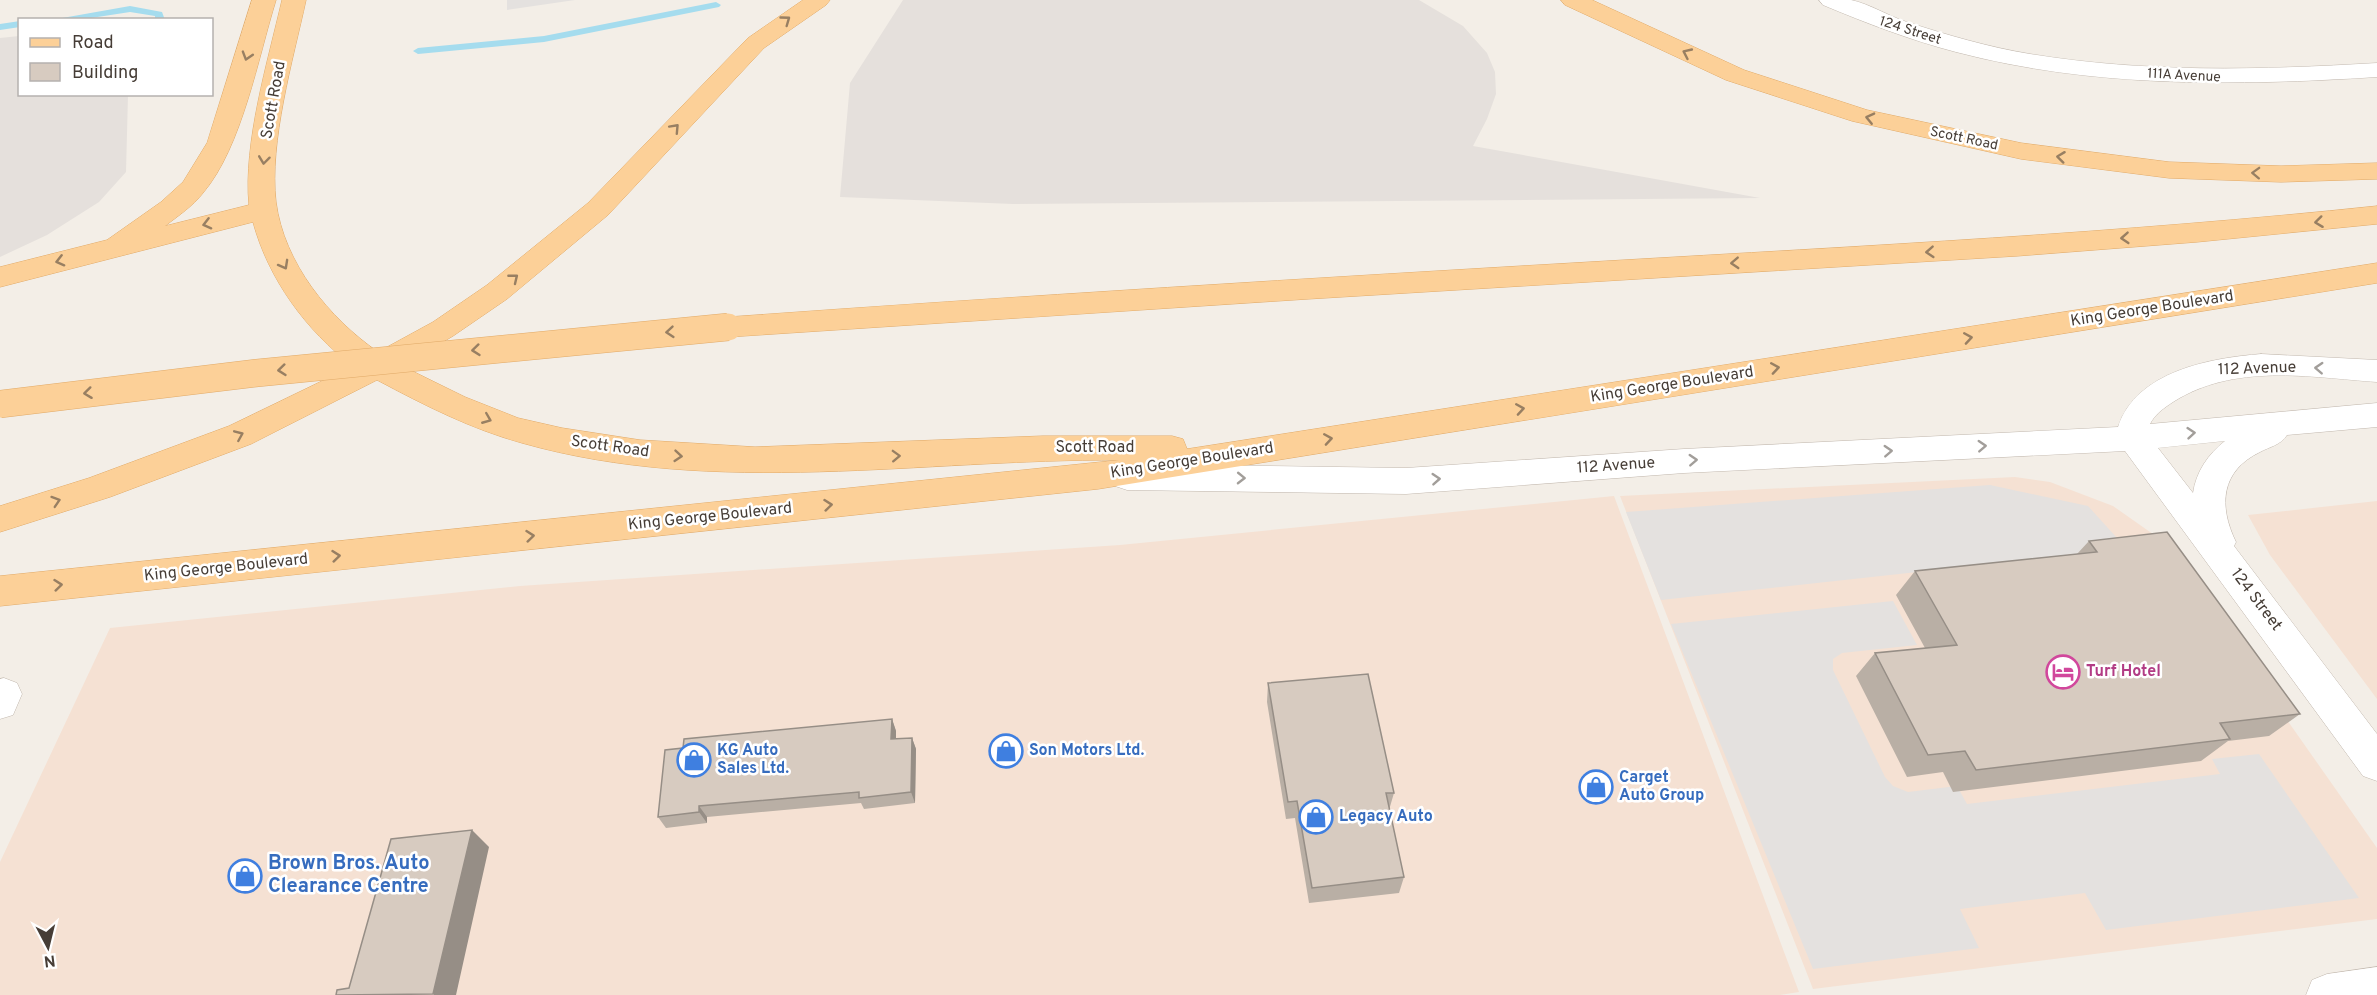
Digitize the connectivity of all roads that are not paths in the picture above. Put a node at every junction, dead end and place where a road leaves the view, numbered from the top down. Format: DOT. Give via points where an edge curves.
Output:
graph roads {
  1 [pos="264,0"];
  2 [pos="294,0"];
  3 [pos="818,0"];
  4 [pos="1573,0"];
  5 [pos="1831,0"];
  6 [pos="1992,54"];
  7 [pos="2377,70"];
  8 [pos="2377,171"];
  9 [pos="264,210"];
  10 [pos="2377,215"];
  11 [pos="117,247"];
  12 [pos="2377,273"];
  13 [pos="0,277"];
  14 [pos="377,367"];
  15 [pos="2377,371"];
  16 [pos="0,404"];
  17 [pos="2377,416"];
  18 [pos="2296,423"];
  19 [pos="2133,438"];
  20 [pos="1270,447"];
  21 [pos="1098,476"];
  22 [pos="0,519"];
  23 [pos="2235,572"];
  24 [pos="0,591"];
  25 [pos="2377,764"];
  26 [pos="2377,988"];
  27 [pos="2327,995"];
  1 -- 11 [label="main road, one-way" via="220,143 208,167 171,208"];
  2 -- 9 [label="main road, Scott Road, one-way" via="272,98 261,177"];
  14 -- 3 [label="main road, one-way" via="497,292 598,209 756,43"];
  8 -- 4 [label="main road, Scott Road, one-way" via="2281,174 2169,170 2021,152 1861,116 1736,75"];
  5 -- 6 [label="street, 124 Street" via="1907,32"];
  6 -- 7 [label="street, 111A Avenue" via="2177,77 2289,77"];
  9 -- 11 [label="main road, one-way"];
  9 -- 14 [label="main road, Scott Road, one-way" via="275,248 294,283 327,325"];
  10 -- 16 [label="main road, one-way, bridge" via="2276,227 1939,251 1170,296 728,327 303,368"];
  11 -- 13 [label="main road, one-way"];
  20 -- 12 [label="main road, King George Boulevard, one-way"];
  14 -- 20 [label="main road, Scott Road, one-way" via="501,425 619,451 705,459 816,459 1042,448"];
  22 -- 14 [label="main road, one-way" via="98,488 240,435"];
  15 -- 19 [label="street, 112 Avenue, one-way" via="2272,366 2210,370 2176,383 2145,406 2133,429"];
  17 -- 18 [label="street, 112 Avenue"];
  19 -- 18 [label="street, 112 Avenue, one-way"];
  18 -- 23 [label="street" via="2238,449 2215,469 2210,485 2210,516 2213,531"];
  21 -- 19 [label="street, 112 Avenue, one-way" via="1406,481 1684,461"];
  19 -- 23 [label="street, 124 Street"];
  20 -- 21 [label="main road, King George Boulevard"];
  24 -- 21 [label="main road, King George Boulevard, one-way"];
  23 -- 25 [label="street, 124 Street"];
  26 -- 27 [label="street"];
}
